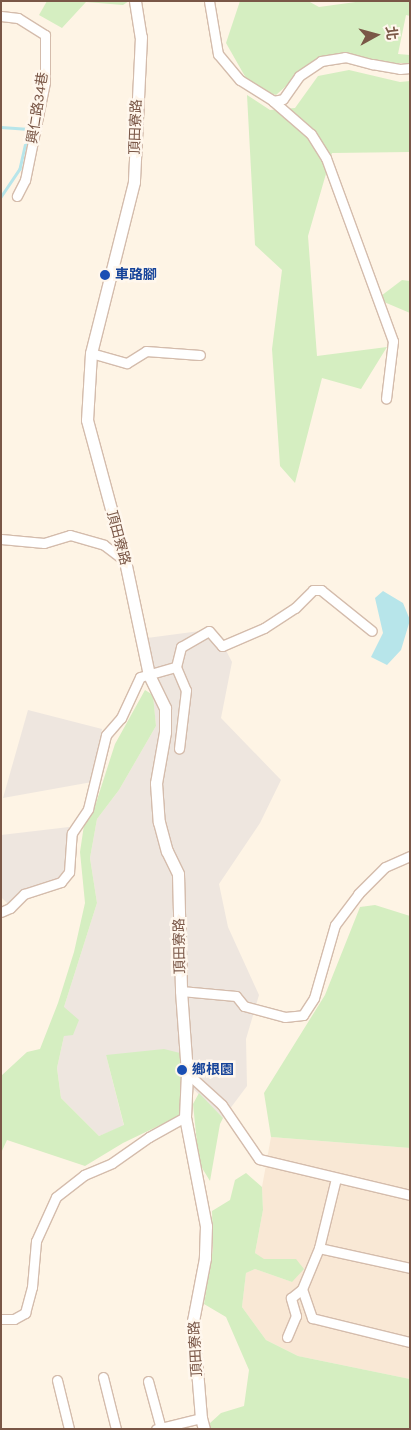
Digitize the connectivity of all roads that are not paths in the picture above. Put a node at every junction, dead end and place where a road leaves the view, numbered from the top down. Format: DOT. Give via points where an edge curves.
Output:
graph roads {
  1 [pos="135,1"];
  2 [pos="209,1"];
  3 [pos="1,16"];
  4 [pos="410,68"];
  5 [pos="273,101"];
  6 [pos="16,196"];
  7 [pos="91,353"];
  8 [pos="200,355"];
  9 [pos="386,399"];
  10 [pos="1,540"];
  11 [pos="125,561"];
  12 [pos="372,631"];
  13 [pos="176,667"];
  14 [pos="149,675"];
  15 [pos="179,749"];
  16 [pos="410,856"];
  17 [pos="1,912"];
  18 [pos="181,991"];
  19 [pos="187,1073"];
  20 [pos="186,1117"];
  21 [pos="336,1178"];
  22 [pos="410,1195"];
  23 [pos="319,1248"];
  24 [pos="410,1268"];
  25 [pos="302,1289"];
  26 [pos="1,1319"];
  27 [pos="287,1337"];
  28 [pos="410,1342"];
  29 [pos="103,1377"];
  30 [pos="56,1380"];
  31 [pos="148,1381"];
  32 [pos="202,1423"];
  33 [pos="159,1428"];
  34 [pos="69,1429"];
  35 [pos="116,1429"];
  1 -- 7 [label="street, 頂田寮路" via="141,37 134,182"];
  2 -- 5 [label="street" via="218,54 240,80"];
  3 -- 6 [label="street, 興仁路34巷" via="18,18 45,35 45,82 25,180"];
  4 -- 5 [label="street" via="400,69 345,57 321,61 299,76 283,99"];
  5 -- 9 [label="street" via="311,134 326,158 393,341"];
  7 -- 8 [label="street" via="127,363 146,351"];
  7 -- 11 [label="street, 頂田寮路" via="87,420"];
  10 -- 11 [label="street" via="44,543 70,535 104,545"];
  11 -- 14 [label="street, 頂田寮路"];
  12 -- 13 [label="street" via="321,590 314,590 295,608 264,628 222,646 209,631 181,647"];
  13 -- 14 [label="street"];
  13 -- 15 [label="street" via="186,690"];
  14 -- 17 [label="street" via="140,677 121,718 106,735 88,809 72,833 69,872 61,882 24,894"];
  14 -- 18 [label="street, 頂田寮路" via="165,708 165,732 156,783 159,822 178,874"];
  16 -- 18 [label="street" via="385,866 335,925 314,998 303,1015 285,1017 244,1006 236,996"];
  18 -- 19 [label="street, 頂田寮路"];
  19 -- 20 [label="street, 頂田寮路"];
  19 -- 21 [label="street" via="222,1105 259,1159"];
  20 -- 26 [label="street" via="149,1137 112,1163 84,1176 56,1197 36,1242 32,1287 25,1313 14,1319"];
  20 -- 32 [label="street, 頂田寮路" via="206,1226 205,1258 193,1321"];
  21 -- 22 [label="street"];
  21 -- 23 [label="street"];
  23 -- 24 [label="street"];
  23 -- 25 [label="street"];
  25 -- 27 [label="street" via="290,1298 296,1316"];
  25 -- 28 [label="street" via="312,1318"];
  29 -- 35 [label="street"];
  30 -- 34 [label="street"];
  31 -- 33 [label="street"];
  32 -- 33 [label="street, 頂田寮路"];
}
